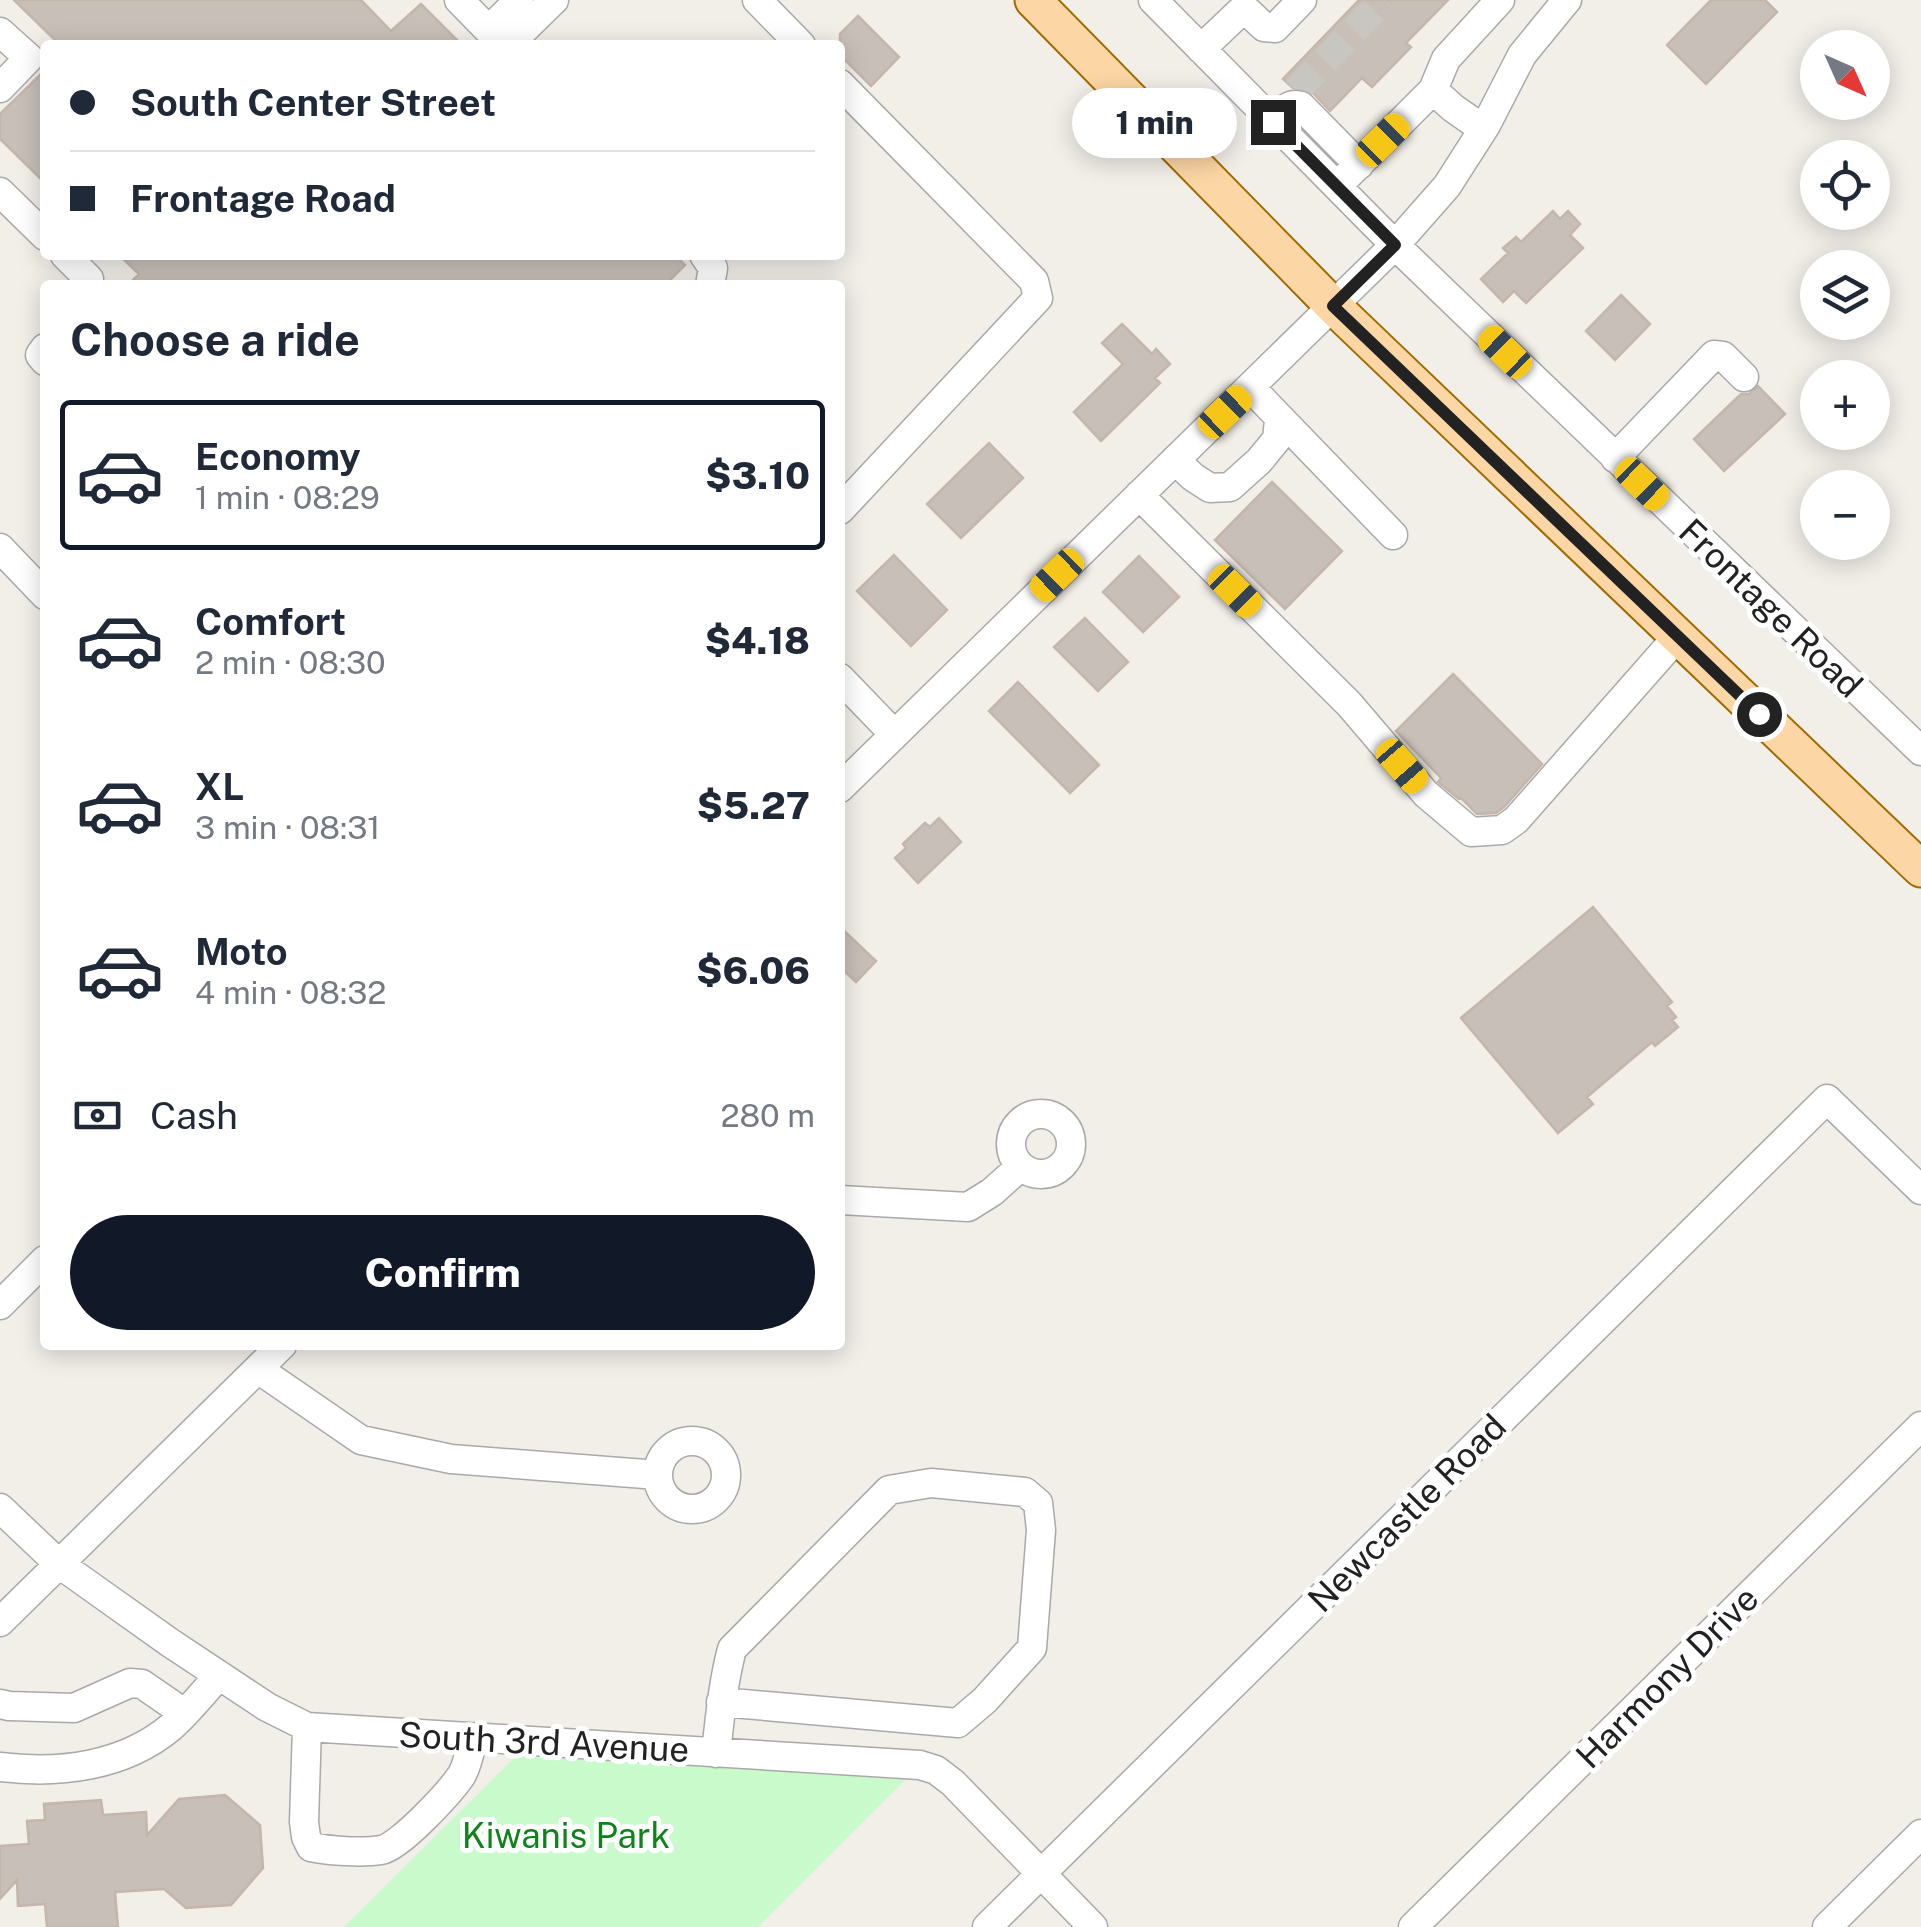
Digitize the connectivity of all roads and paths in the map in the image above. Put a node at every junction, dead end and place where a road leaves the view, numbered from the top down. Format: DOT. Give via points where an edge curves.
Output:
graph roads {
  1 [pos="460,0"];
  2 [pos="519,0"];
  3 [pos="554,0"];
  4 [pos="757,0"];
  5 [pos="1032,0"];
  6 [pos="1153,0"];
  7 [pos="1302,0"];
  8 [pos="1500,0"];
  9 [pos="1567,0"];
  10 [pos="0,32"];
  11 [pos="500,40"];
  12 [pos="794,40"];
  13 [pos="1201,48"];
  14 [pos="0,88"];
  15 [pos="845,89"];
  16 [pos="1433,90"];
  17 [pos="1288,105"];
  18 [pos="1483,129"];
  19 [pos="1358,165"];
  20 [pos="1337,186"];
  21 [pos="0,192"];
  22 [pos="40,231"];
  23 [pos="1395,245"];
  24 [pos="69,260"];
  25 [pos="88,280"];
  26 [pos="1333,306"];
  27 [pos="1744,377"];
  28 [pos="1250,388"];
  29 [pos="1279,420"];
  30 [pos="1616,458"];
  31 [pos="1175,460"];
  32 [pos="1139,495"];
  33 [pos="845,505"];
  34 [pos="1393,535"];
  35 [pos="0,548"];
  36 [pos="40,590"];
  37 [pos="1678,636"];
  38 [pos="845,683"];
  39 [pos="894,734"];
  40 [pos="1921,751"];
  41 [pos="845,783"];
  42 [pos="1921,868"];
  43 [pos="1020,1167"];
  44 [pos="1921,1190"];
  45 [pos="845,1200"];
  46 [pos="40,1265"];
  47 [pos="0,1304"];
  48 [pos="277,1350"];
  49 [pos="258,1368"];
  50 [pos="1921,1426"];
  51 [pos="658,1475"];
  52 [pos="0,1508"];
  53 [pos="58,1564"];
  54 [pos="0,1622"];
  55 [pos="219,1675"];
  56 [pos="721,1702"];
  57 [pos="0,1704"];
  58 [pos="184,1713"];
  59 [pos="307,1726"];
  60 [pos="473,1738"];
  61 [pos="716,1753"];
  62 [pos="0,1766"];
  63 [pos="1921,1834"];
  64 [pos="1040,1874"];
  65 [pos="987,1927"];
  66 [pos="1093,1927"];
  67 [pos="1413,1927"];
  68 [pos="1827,1927"];
  1 -- 11 [label="street"];
  2 -- 11 [label="street"];
  3 -- 11 [label="street"];
  4 -- 12 [label="street"];
  5 -- 26 [label="main road"];
  6 -- 13 [label="street, Frontage Road"];
  7 -- 13 [label="street" via="1275,28 1264,28 1244,8"];
  8 -- 16 [label="street" via="1446,59"];
  9 -- 18 [label="street" via="1522,54"];
  10 -- 14 [label="street" via="29,58"];
  13 -- 17 [label="street, Frontage Road"];
  15 -- 33 [label="street" via="1034,281 1038,298"];
  16 -- 18 [label="street"];
  16 -- 19 [label="street"];
  17 -- 19 [label="street" via="1300,106"];
  17 -- 20 [label="street, Frontage Road"];
  18 -- 23 [label="street" via="1447,186"];
  19 -- 20 [label="street"];
  20 -- 23 [label="street, Frontage Road"];
  21 -- 22 [label="street"];
  23 -- 26 [label="street"];
  23 -- 30 [label="street, Frontage Road"];
  24 -- 25 [label="street"];
  26 -- 28 [label="street"];
  26 -- 37 [label="main road"];
  27 -- 30 [label="street" via="1714,355"];
  28 -- 29 [label="street"];
  28 -- 31 [label="street"];
  29 -- 31 [label="street" via="1277,439 1230,487 1210,488"];
  29 -- 34 [label="street"];
  30 -- 40 [label="street, Frontage Road"];
  31 -- 32 [label="street"];
  32 -- 37 [label="street" via="1470,832 1502,830 1516,820"];
  32 -- 39 [label="street"];
  35 -- 36 [label="street"];
  37 -- 42 [label="main road"];
  38 -- 39 [label="street"];
  39 -- 41 [label="street"];
  43 -- 45 [label="street" via="968,1207"];
  44 -- 64 [label="street, Newcastle Road" via="1827,1099"];
  46 -- 47 [label="street"];
  48 -- 49 [label="street"];
  49 -- 51 [label="street" via="360,1440 451,1459"];
  49 -- 53 [label="street"];
  50 -- 67 [label="street, Harmony Drive"];
  52 -- 53 [label="street, South 3rd Avenue"];
  53 -- 54 [label="street"];
  53 -- 55 [label="street, South 3rd Avenue"];
  55 -- 58 [label="street"];
  55 -- 59 [label="street, South 3rd Avenue"];
  56 -- 56 [label="street" via="732,1649 890,1490 950,1485 1024,1492 1038,1503 1032,1648 958,1723"];
  56 -- 61 [label="street"];
  57 -- 58 [label="street" via="74,1708 130,1683"];
  58 -- 62 [label="street" via="151,1740 101,1763"];
  59 -- 60 [label="street, South 3rd Avenue"];
  59 -- 60 [label="street" via="304,1822 310,1846 322,1849 380,1850 406,1837 462,1774"];
  60 -- 61 [label="street, South 3rd Avenue"];
  61 -- 64 [label="street, South 3rd Avenue" via="936,1770"];
  63 -- 68 [label="street"];
  64 -- 65 [label="street, Newcastle Road"];
  64 -- 66 [label="street, South 3rd Avenue"];
}
